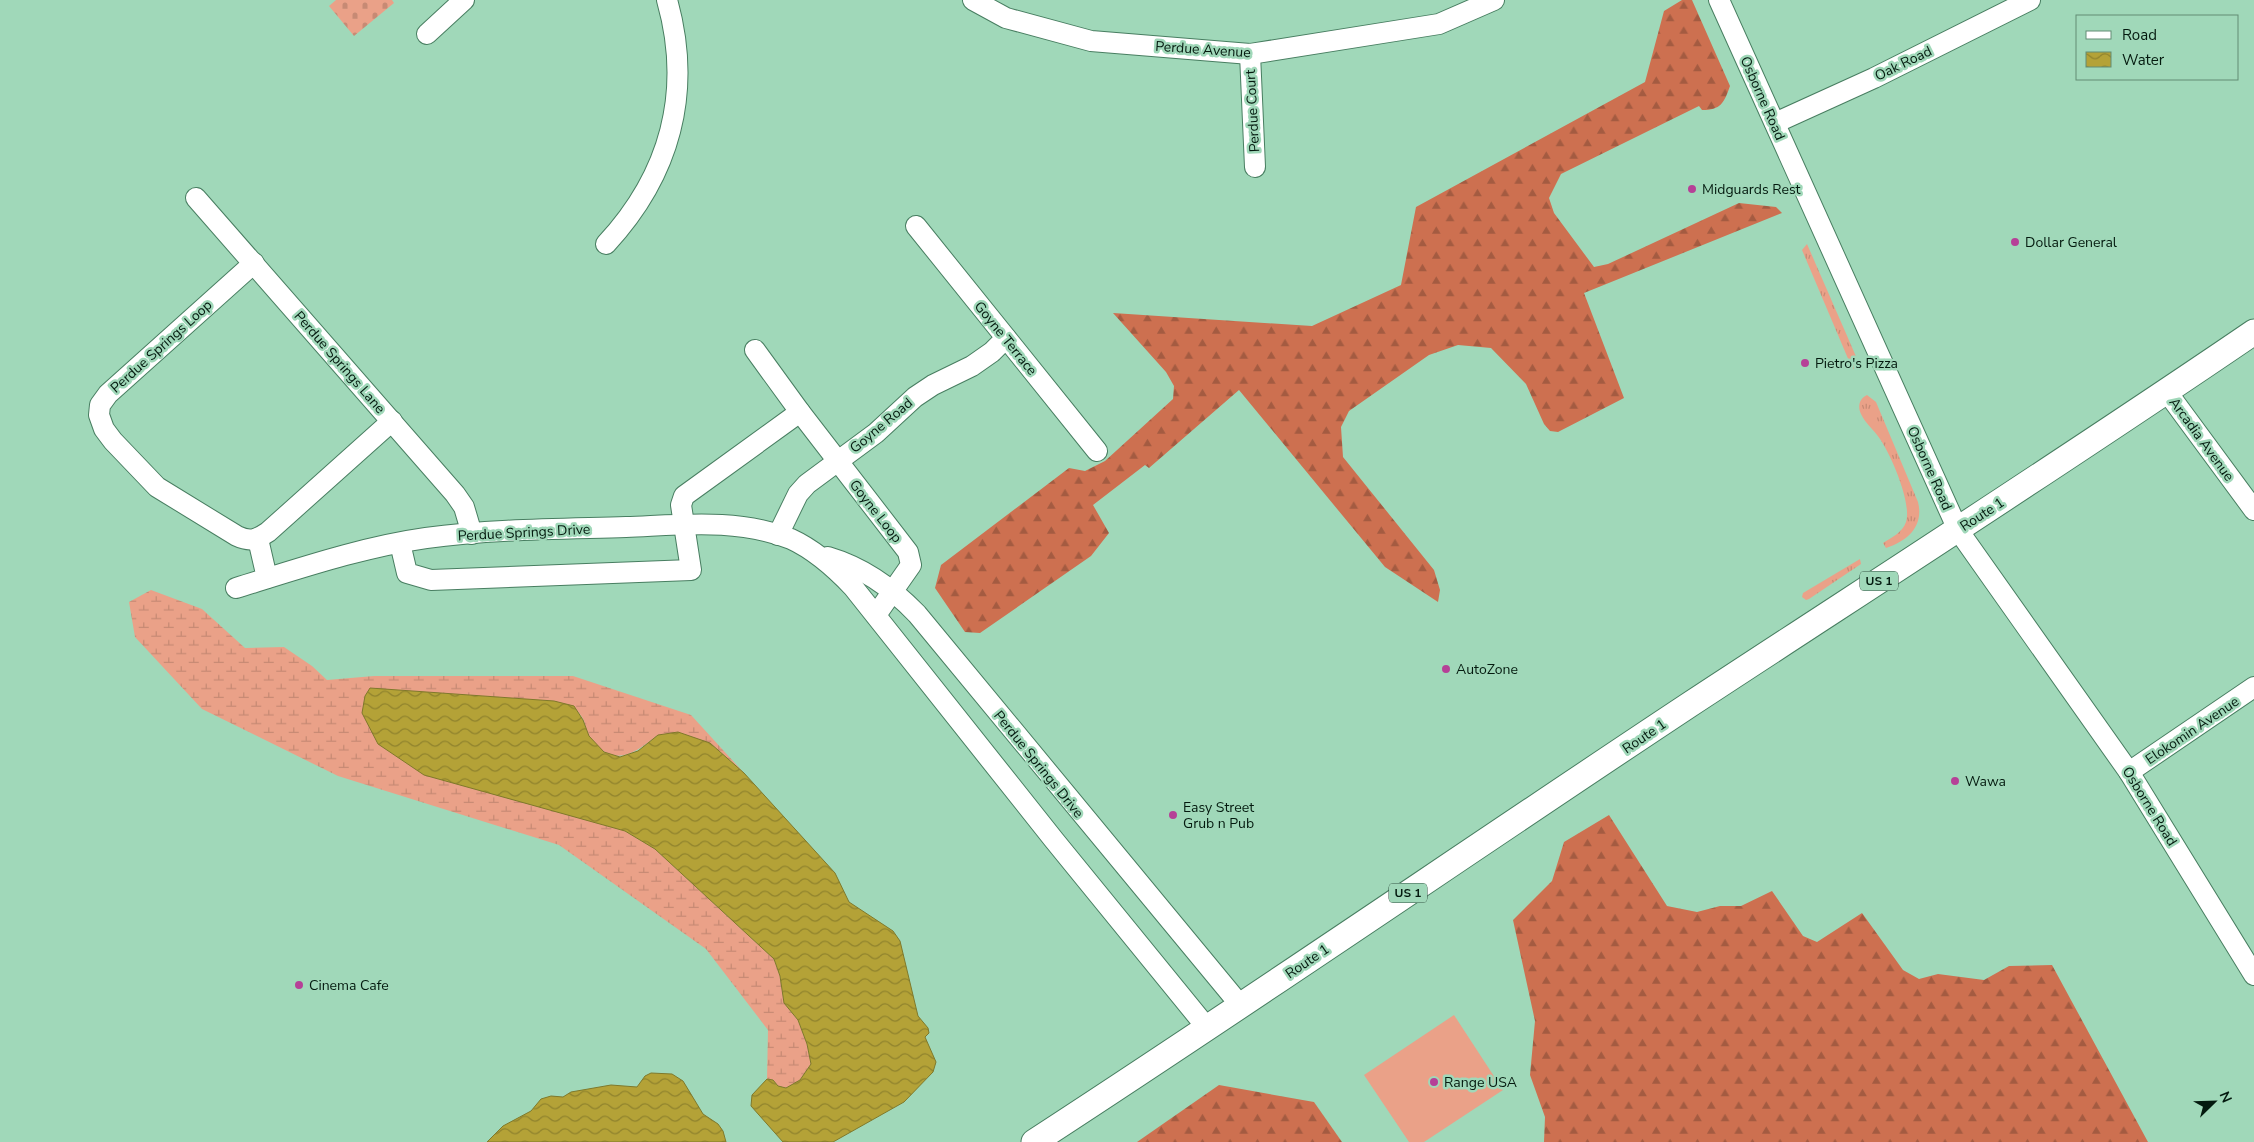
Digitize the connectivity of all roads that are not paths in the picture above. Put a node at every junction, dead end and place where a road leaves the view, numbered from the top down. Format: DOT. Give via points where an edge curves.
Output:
graph roads {
  1 [pos="464,0"];
  2 [pos="667,0"];
  3 [pos="972,0"];
  4 [pos="1494,0"];
  5 [pos="1718,0"];
  6 [pos="2030,0"];
  7 [pos="427,34"];
  8 [pos="1250,54"];
  9 [pos="1775,123"];
  10 [pos="1255,168"];
  11 [pos="196,198"];
  12 [pos="916,226"];
  13 [pos="606,244"];
  14 [pos="254,264"];
  15 [pos="2254,332"];
  16 [pos="1006,338"];
  17 [pos="755,350"];
  18 [pos="2167,392"];
  19 [pos="800,412"];
  20 [pos="392,421"];
  21 [pos="1097,450"];
  22 [pos="838,461"];
  23 [pos="2254,510"];
  24 [pos="684,523"];
  25 [pos="1958,530"];
  26 [pos="472,534"];
  27 [pos="778,535"];
  28 [pos="258,539"];
  29 [pos="400,543"];
  30 [pos="814,552"];
  31 [pos="267,578"];
  32 [pos="236,588"];
  33 [pos="893,592"];
  34 [pos="876,615"];
  35 [pos="2254,687"];
  36 [pos="2130,772"];
  37 [pos="2254,975"];
  38 [pos="1241,1006"];
  39 [pos="1208,1029"];
  40 [pos="1034,1142"];
  1 -- 7 [label="street"];
  2 -- 13 [label="street" via="678,52 676,108 669,139 641,201"];
  3 -- 8 [label="street, Perdue Avenue" via="1006,18 1092,41"];
  4 -- 8 [label="street, Perdue Avenue" via="1439,24"];
  5 -- 9 [label="street, Osborne Road"];
  6 -- 9 [label="street, Oak Road"];
  8 -- 10 [label="street, Perdue Court"];
  9 -- 25 [label="street, Osborne Road"];
  11 -- 14 [label="street, Perdue Springs Lane"];
  12 -- 16 [label="street, Goyne Terrace"];
  14 -- 20 [label="street, Perdue Springs Lane"];
  14 -- 28 [label="street, Perdue Springs Loop" via="108,394 100,404 99,415 104,429 157,487 237,536 248,541"];
  15 -- 18 [label="main road, Route 1 / US 1"];
  16 -- 21 [label="street, Goyne Terrace"];
  16 -- 22 [label="street, Goyne Road" via="972,366 916,397"];
  17 -- 19 [label="street, Goyne Loop"];
  18 -- 23 [label="street, Arcadia Avenue"];
  18 -- 25 [label="main road, Route 1 / US 1"];
  19 -- 22 [label="street, Goyne Loop"];
  19 -- 24 [label="street" via="684,496 681,505"];
  20 -- 26 [label="street, Perdue Springs Lane" via="455,494 464,507"];
  20 -- 28 [label="street"];
  22 -- 27 [label="street, Goyne Road" via="798,494"];
  22 -- 33 [label="street, Goyne Loop" via="908,552 911,565"];
  24 -- 26 [label="street, Perdue Springs Drive"];
  24 -- 27 [label="street, Perdue Springs Drive" via="737,526"];
  24 -- 29 [label="street" via="691,570 431,580 407,573"];
  25 -- 36 [label="street, Osborne Road"];
  25 -- 38 [label="main road, Route 1 / US 1" via="1456,860"];
  26 -- 29 [label="street, Perdue Springs Drive"];
  27 -- 30 [label="street, Perdue Springs Drive"];
  28 -- 31 [label="street"];
  29 -- 31 [label="street, Perdue Springs Drive"];
  30 -- 33 [label="street, Perdue Springs Drive" via="859,569"];
  30 -- 34 [label="street, Perdue Springs Drive" via="836,568"];
  31 -- 32 [label="street, Perdue Springs Drive"];
  33 -- 34 [label="street, Goyne Loop"];
  33 -- 38 [label="street, Perdue Springs Drive" via="917,614"];
  34 -- 39 [label="street, Perdue Springs Drive"];
  35 -- 36 [label="street, Elokomin Avenue"];
  36 -- 37 [label="street, Osborne Road"];
  38 -- 39 [label="main road, Route 1 / US 1"];
  39 -- 40 [label="main road, Route 1 / US 1"];
}
